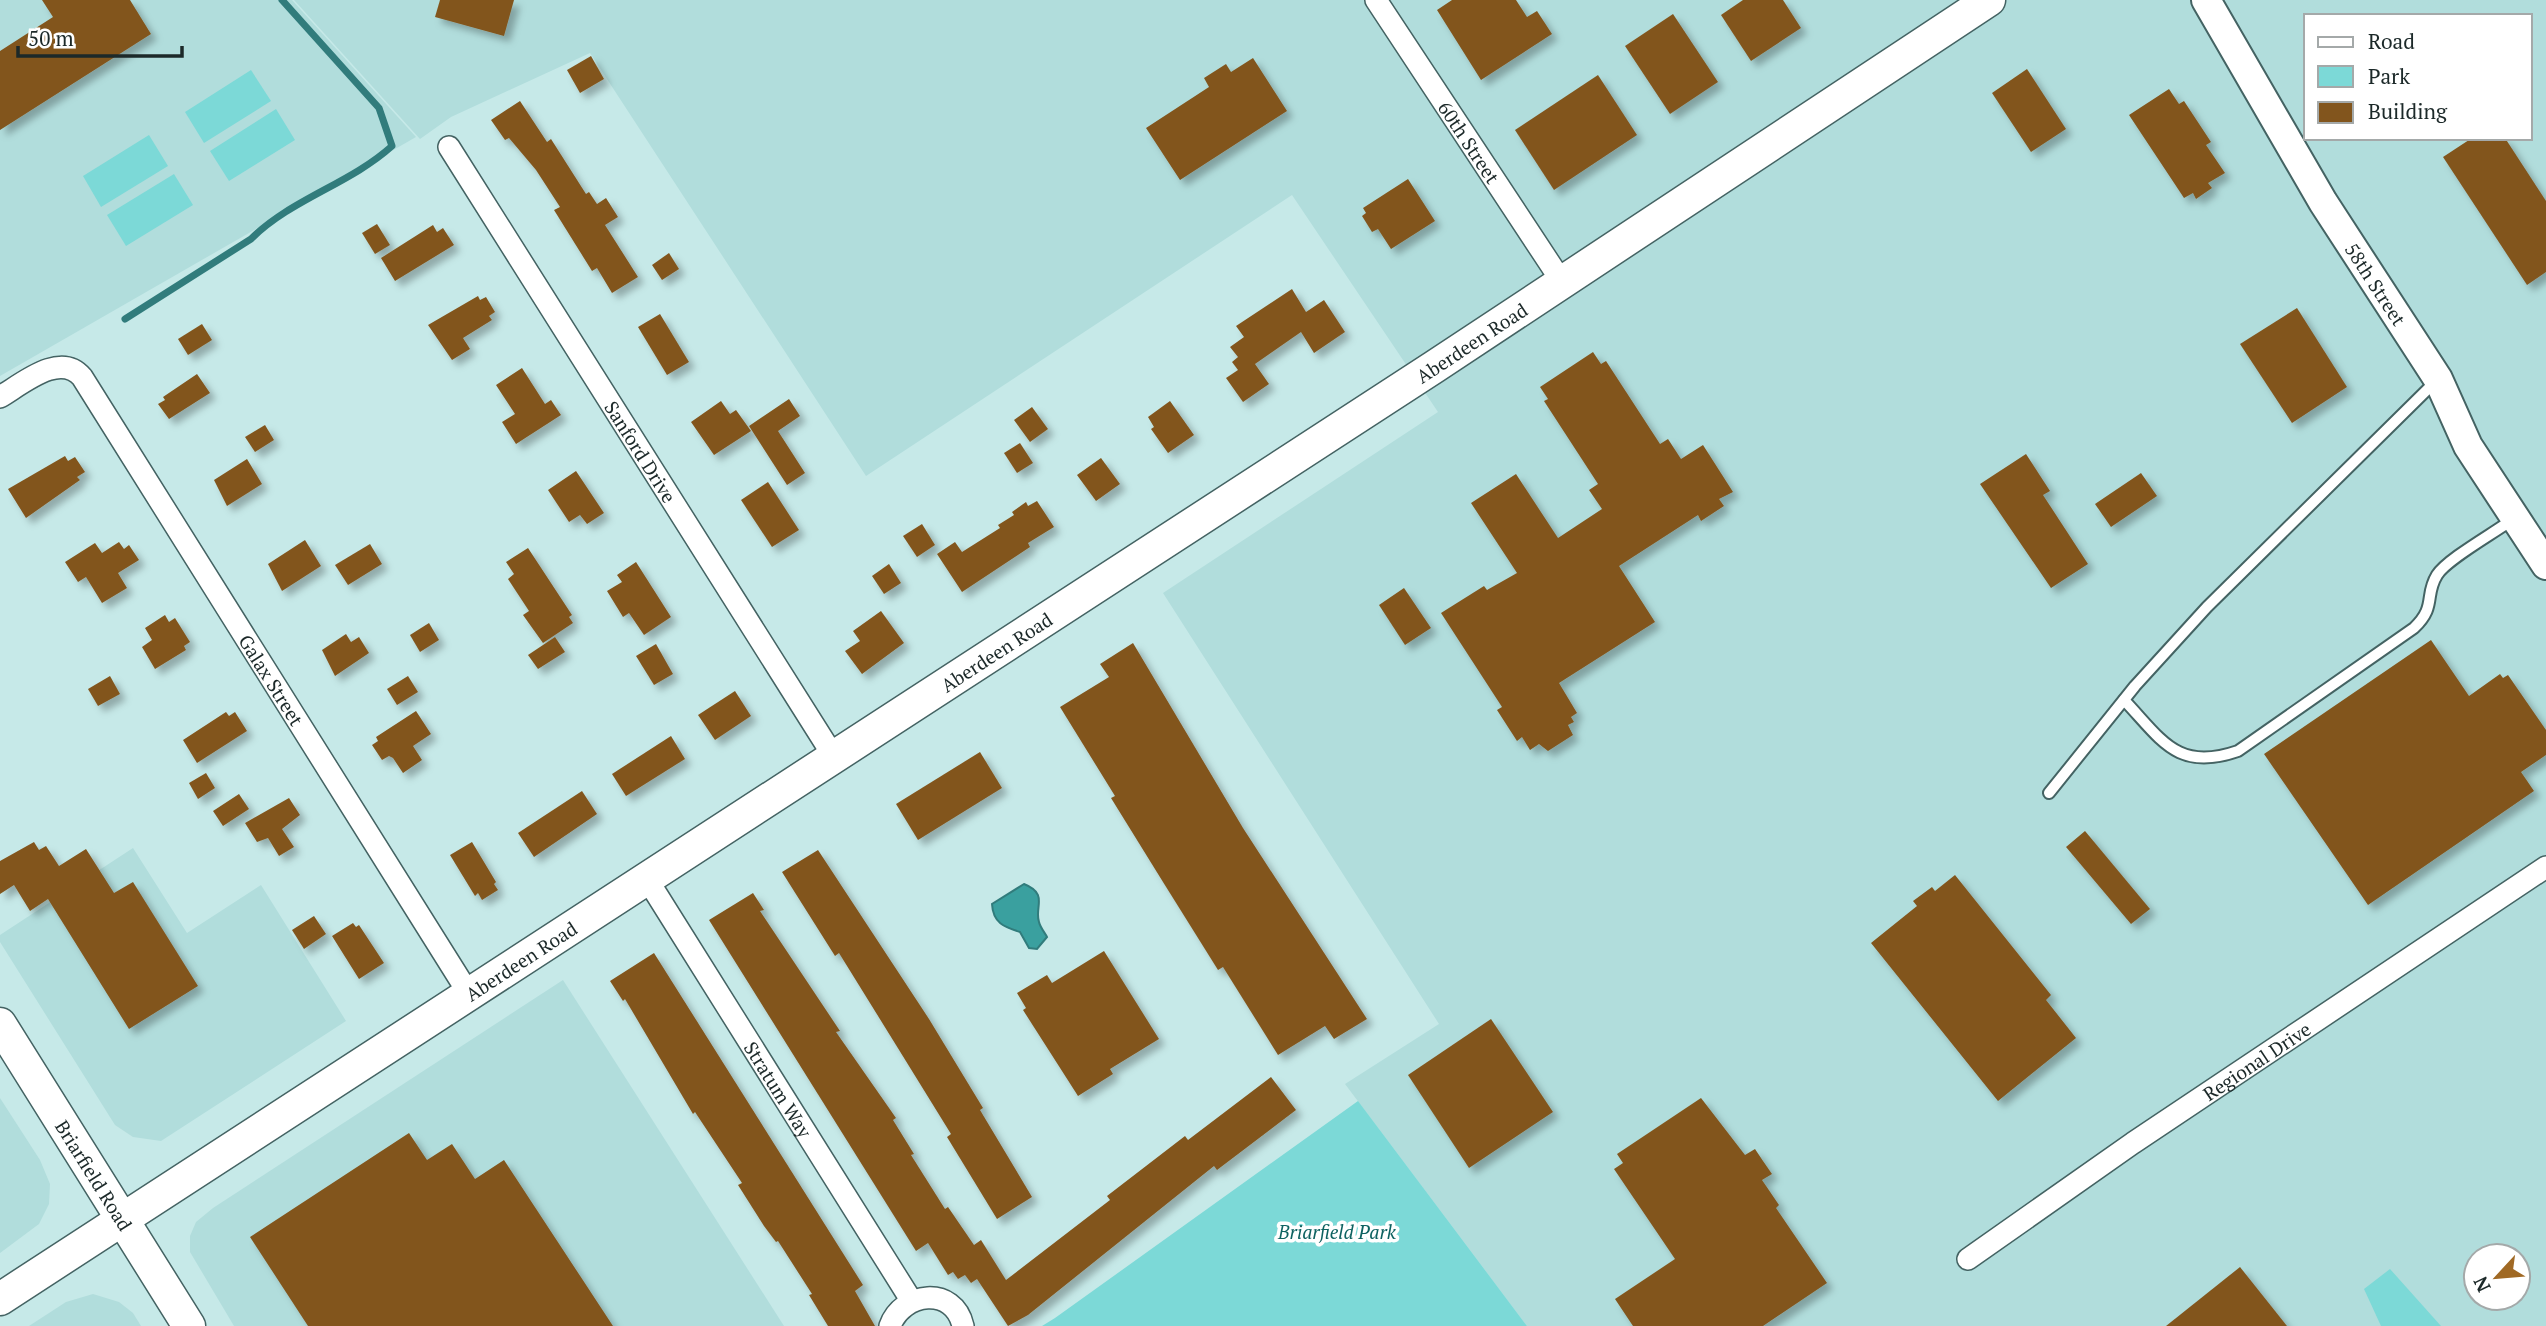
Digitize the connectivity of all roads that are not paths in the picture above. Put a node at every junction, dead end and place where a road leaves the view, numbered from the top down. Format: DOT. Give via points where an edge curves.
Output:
graph roads {
  1 [pos="1376,0"];
  2 [pos="1989,0"];
  3 [pos="2206,0"];
  4 [pos="449,147"];
  5 [pos="1562,282"];
  6 [pos="2438,379"];
  7 [pos="0,397"];
  8 [pos="2515,518"];
  9 [pos="2546,565"];
  10 [pos="2124,700"];
  11 [pos="834,757"];
  12 [pos="2049,793"];
  13 [pos="2546,867"];
  14 [pos="647,879"];
  15 [pos="469,994"];
  16 [pos="0,1024"];
  17 [pos="122,1219"];
  18 [pos="1968,1259"];
  19 [pos="0,1298"];
  20 [pos="911,1300"];
  21 [pos="189,1326"];
  22 [pos="890,1326"];
  23 [pos="963,1326"];
  1 -- 5 [label="street, 60th Street"];
  2 -- 5 [label="main road, Aberdeen Road"];
  3 -- 6 [label="street, 58th Street" via="2316,191"];
  4 -- 11 [label="street, Sanford Drive"];
  5 -- 11 [label="main road, Aberdeen Road"];
  6 -- 8 [label="street, 58th Street" via="2468,446"];
  6 -- 10 [label="lane" via="2207,607"];
  7 -- 15 [label="street, Galax Street" via="61,366 71,368 89,387"];
  8 -- 9 [label="street, 58th Street"];
  8 -- 10 [label="lane" via="2440,571 2431,586 2426,617 2414,628 2238,751 2206,759 2184,757"];
  10 -- 12 [label="lane"];
  11 -- 14 [label="main road, Aberdeen Road"];
  13 -- 18 [label="street, Regional Drive"];
  14 -- 15 [label="main road, Aberdeen Road"];
  14 -- 20 [label="street, Stratum Way"];
  15 -- 17 [label="main road, Aberdeen Road"];
  16 -- 17 [label="main road, Briarfield Road"];
  17 -- 19 [label="main road, Aberdeen Road"];
  17 -- 21 [label="main road, Briarfield Road"];
  20 -- 22 [label="street" via="901,1306"];
  20 -- 23 [label="street" via="923,1297 947,1302"];
}
